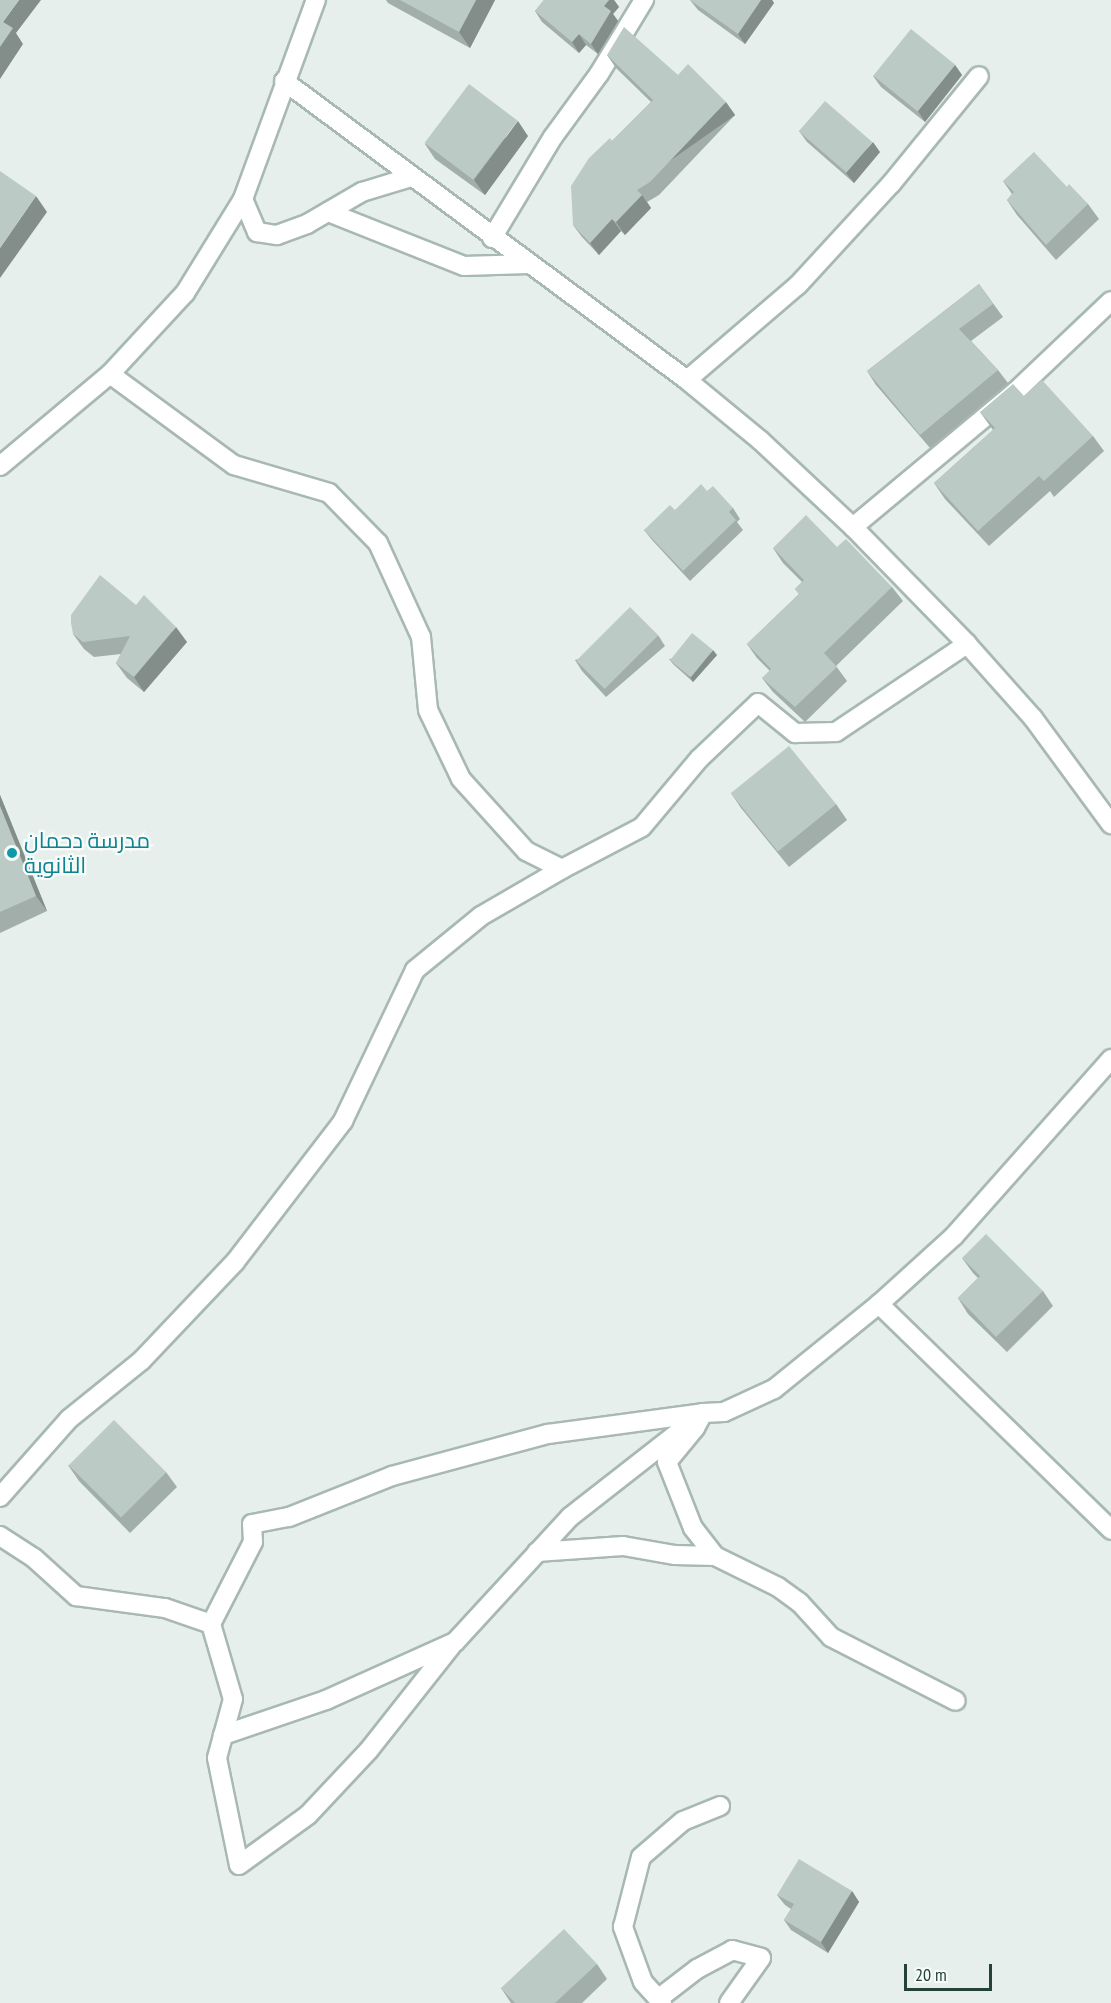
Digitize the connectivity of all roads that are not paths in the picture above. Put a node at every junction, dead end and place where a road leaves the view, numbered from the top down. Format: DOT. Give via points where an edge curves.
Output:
graph roads {
  1 [pos="316,0"];
  2 [pos="644,0"];
  3 [pos="979,76"];
  4 [pos="284,81"];
  5 [pos="411,177"];
  6 [pos="243,199"];
  7 [pos="328,212"];
  8 [pos="492,238"];
  9 [pos="529,264"];
  10 [pos="1111,301"];
  11 [pos="110,374"];
  12 [pos="687,380"];
  13 [pos="0,466"];
  14 [pos="853,527"];
  15 [pos="967,644"];
  16 [pos="1111,824"];
  17 [pos="562,869"];
  18 [pos="1111,1059"];
  19 [pos="879,1304"];
  20 [pos="703,1413"];
  21 [pos="0,1497"];
  22 [pos="1111,1530"];
  23 [pos="0,1536"];
  24 [pos="537,1552"];
  25 [pos="715,1556"];
  26 [pos="211,1624"];
  27 [pos="455,1642"];
  28 [pos="956,1701"];
  29 [pos="223,1735"];
  30 [pos="720,1806"];
  31 [pos="660,2001"];
  32 [pos="729,2003"];
  1 -- 4 [label="street"];
  2 -- 8 [label="street"];
  3 -- 12 [label="street" via="891,184 798,285"];
  4 -- 5 [label="street"];
  4 -- 6 [label="street"];
  5 -- 7 [label="street" via="362,192"];
  5 -- 8 [label="street"];
  6 -- 7 [label="street" via="257,232 277,235"];
  6 -- 11 [label="street" via="185,293"];
  7 -- 9 [label="street" via="464,266"];
  8 -- 9 [label="street"];
  9 -- 12 [label="street"];
  10 -- 14 [label="street" via="1015,392"];
  11 -- 13 [label="street"];
  11 -- 17 [label="street" via="234,465 329,493 378,543 421,637 428,710 461,778 526,851"];
  12 -- 14 [label="street" via="761,441"];
  14 -- 15 [label="street"];
  15 -- 16 [label="street" via="1033,718"];
  15 -- 17 [label="street" via="836,732 795,733 758,703 699,759 642,827"];
  17 -- 21 [label="street" via="480,916 415,970 343,1121 235,1262 141,1360 69,1419"];
  18 -- 19 [label="street" via="954,1236"];
  19 -- 20 [label="street" via="774,1389 724,1412"];
  19 -- 22 [label="street"];
  20 -- 24 [label="street" via="570,1517"];
  20 -- 25 [label="street" via="696,1428 667,1462 693,1528"];
  20 -- 26 [label="street" via="548,1434 392,1476 289,1517 252,1524 253,1542"];
  23 -- 26 [label="street" via="34,1558 76,1596 165,1608"];
  24 -- 25 [label="street" via="623,1546 675,1555"];
  24 -- 27 [label="street"];
  25 -- 28 [label="street" via="778,1587 800,1603 831,1637"];
  26 -- 29 [label="street" via="233,1699"];
  27 -- 29 [label="street" via="326,1700"];
  27 -- 29 [label="street" via="369,1750 308,1815 238,1865 217,1758"];
  30 -- 31 [label="street" via="683,1821 641,1857 623,1927 643,1983"];
  31 -- 32 [label="street" via="697,1969 732,1950 761,1959"];
}
